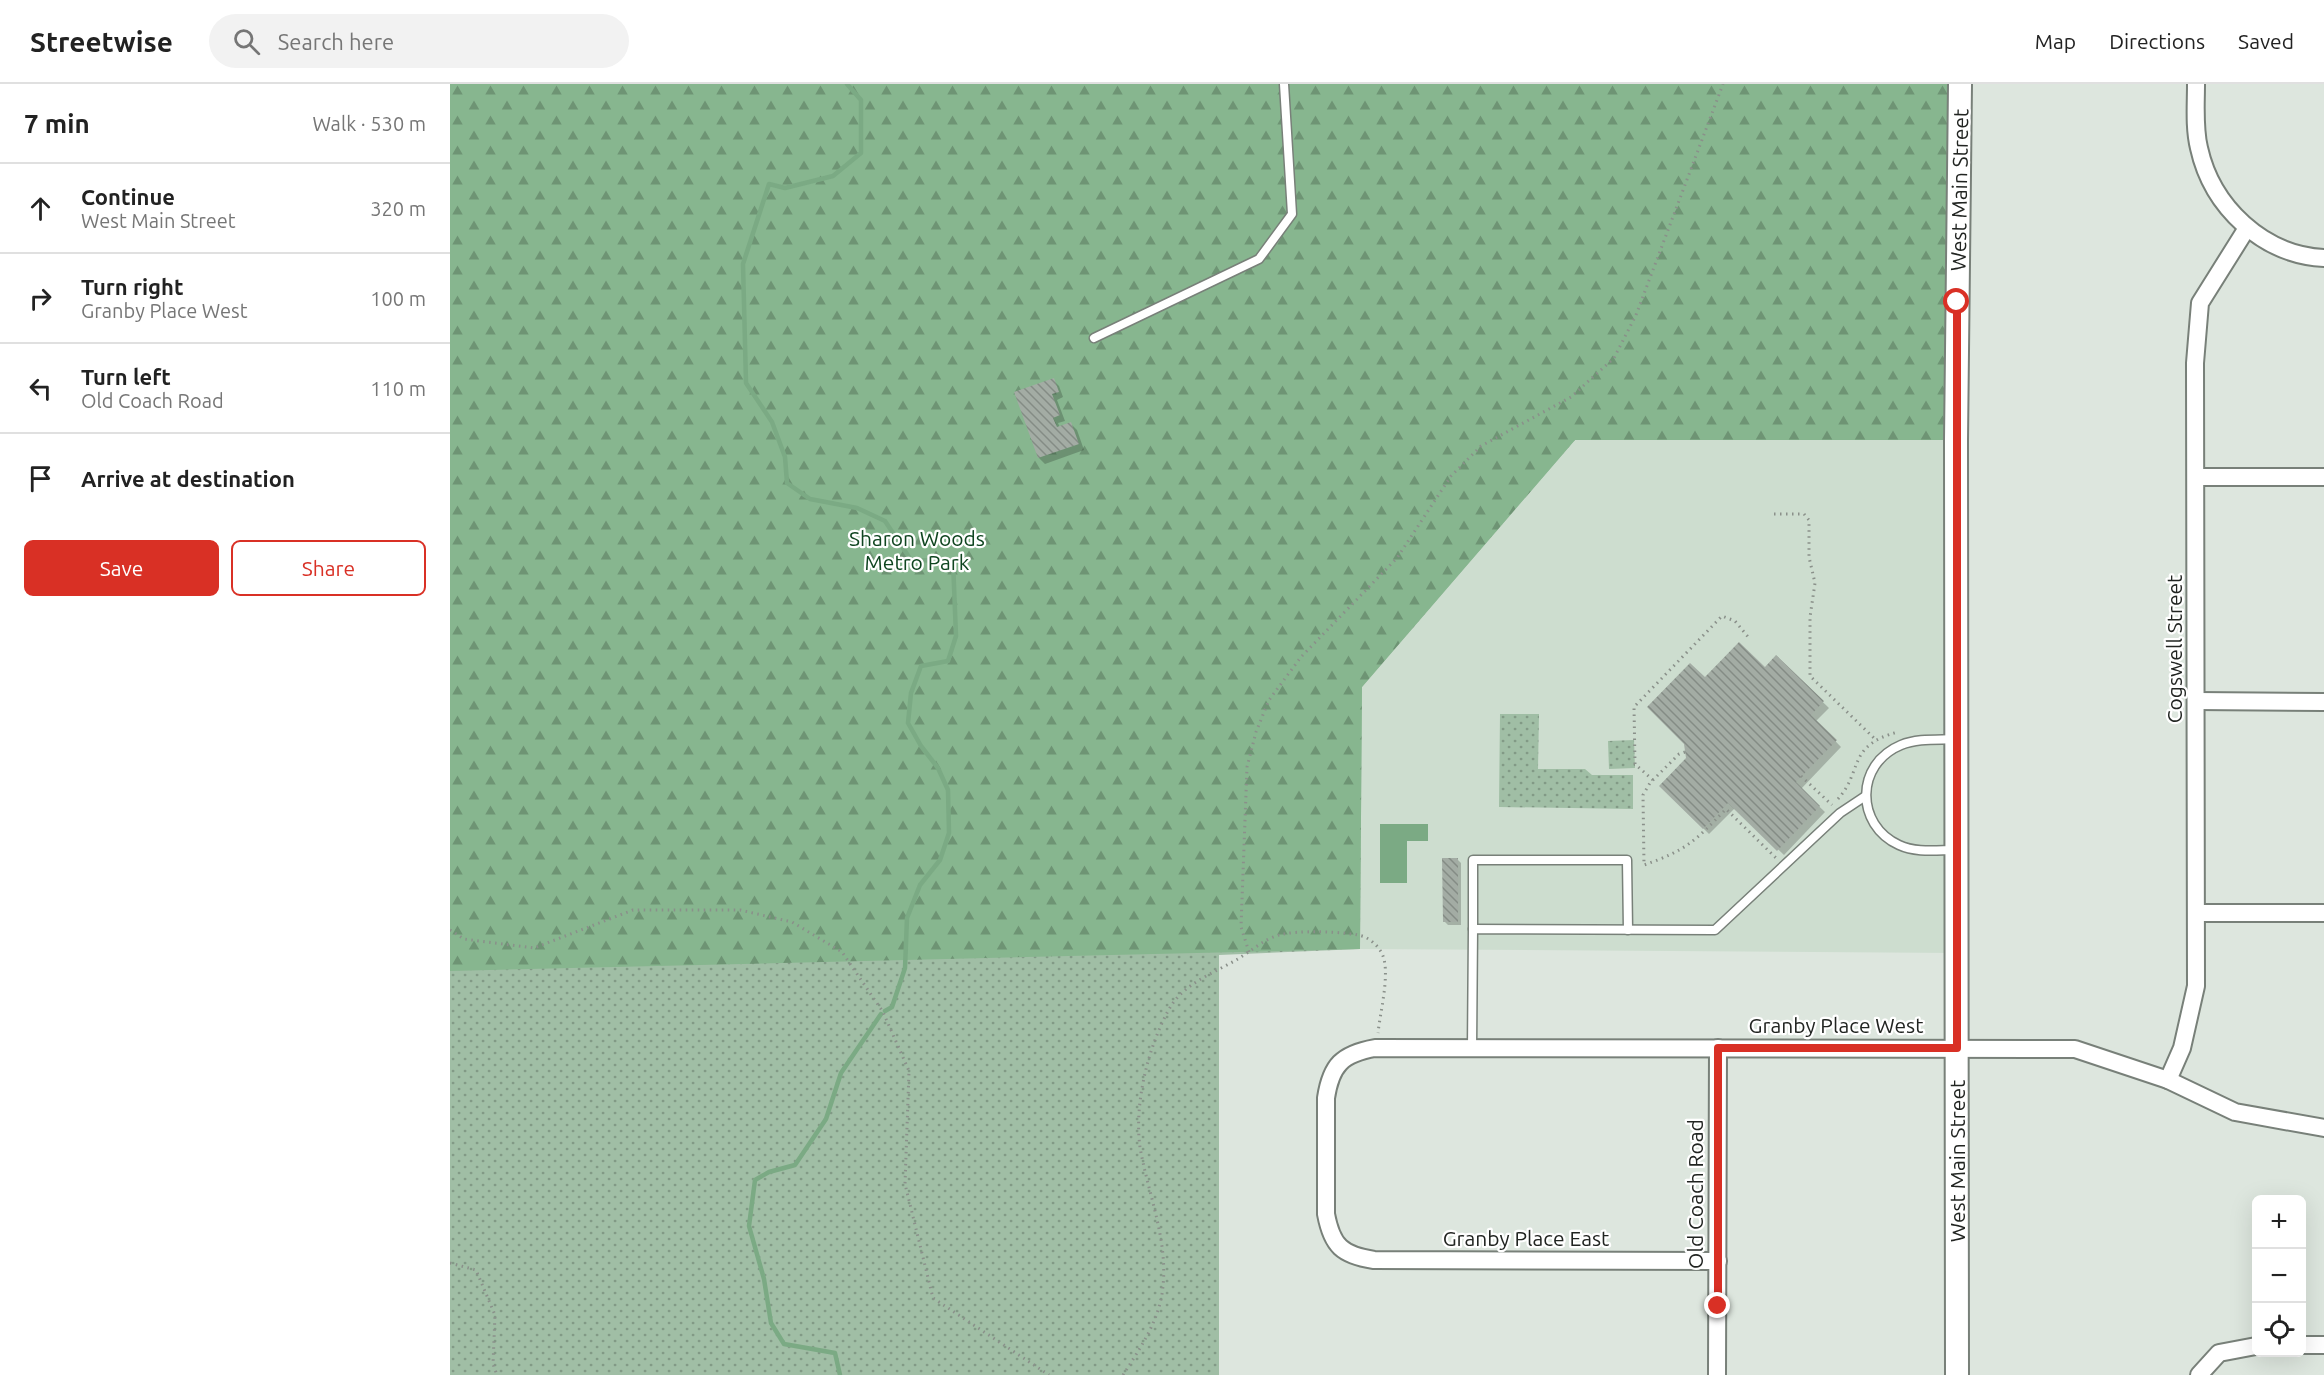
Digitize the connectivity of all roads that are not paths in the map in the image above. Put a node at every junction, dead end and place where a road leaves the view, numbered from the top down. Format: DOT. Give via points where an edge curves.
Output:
graph roads {
  1 [pos="1284,84"];
  2 [pos="1960,84"];
  3 [pos="2196,84"];
  4 [pos="2247,228"];
  5 [pos="2324,258"];
  6 [pos="1094,338"];
  7 [pos="2197,477"];
  8 [pos="2324,477"];
  9 [pos="2196,701"];
  10 [pos="2324,702"];
  11 [pos="1957,739"];
  12 [pos="1864,797"];
  13 [pos="1957,850"];
  14 [pos="2197,912"];
  15 [pos="2324,913"];
  16 [pos="1473,929"];
  17 [pos="1628,930"];
  18 [pos="1718,1048"];
  19 [pos="1957,1048"];
  20 [pos="1472,1049"];
  21 [pos="2168,1080"];
  22 [pos="2324,1128"];
  23 [pos="1337,1246"];
  24 [pos="1718,1261"];
  25 [pos="2324,1345"];
  26 [pos="2306,1346"];
  27 [pos="2252,1347"];
  28 [pos="1717,1375"];
  29 [pos="1957,1375"];
  30 [pos="2199,1375"];
  1 -- 6 [label="lane" via="1292,214 1259,259"];
  2 -- 11 [label="main road, West Main Street"];
  3 -- 4 [label="street" via="2197,138 2210,182"];
  4 -- 5 [label="street" via="2289,251"];
  4 -- 7 [label="street, Cogswell Street" via="2200,303 2195,363"];
  7 -- 8 [label="street"];
  7 -- 9 [label="street, Cogswell Street"];
  9 -- 10 [label="street"];
  9 -- 14 [label="street, Cogswell Street"];
  11 -- 12 [label="lane" via="1924,740 1901,745 1883,755 1869,773"];
  11 -- 13 [label="main road, West Main Street"];
  12 -- 13 [label="lane" via="1870,820 1900,846"];
  12 -- 17 [label="lane" via="1840,813 1715,930"];
  13 -- 19 [label="main road, West Main Street"];
  14 -- 15 [label="street"];
  14 -- 21 [label="street, Cogswell Street" via="2196,986 2182,1048"];
  16 -- 17 [label="lane"];
  16 -- 17 [label="lane" via="1473,860 1627,860"];
  16 -- 20 [label="lane"];
  18 -- 19 [label="street, Granby Place West"];
  18 -- 20 [label="street, Granby Place West"];
  18 -- 24 [label="street, Old Coach Road"];
  19 -- 21 [label="street, Granby Place West" via="2075,1049"];
  19 -- 29 [label="main road, West Main Street"];
  20 -- 23 [label="street, Granby Place West" via="1375,1048 1355,1052 1338,1063 1328,1079 1326,1098 1326,1214"];
  21 -- 22 [label="street, Granby Place West" via="2235,1112"];
  23 -- 24 [label="street, Granby Place East" via="1354,1257 1374,1260"];
  24 -- 28 [label="street, Old Coach Road"];
  25 -- 26 [label="street"];
  27 -- 30 [label="street" via="2219,1353"];
}
